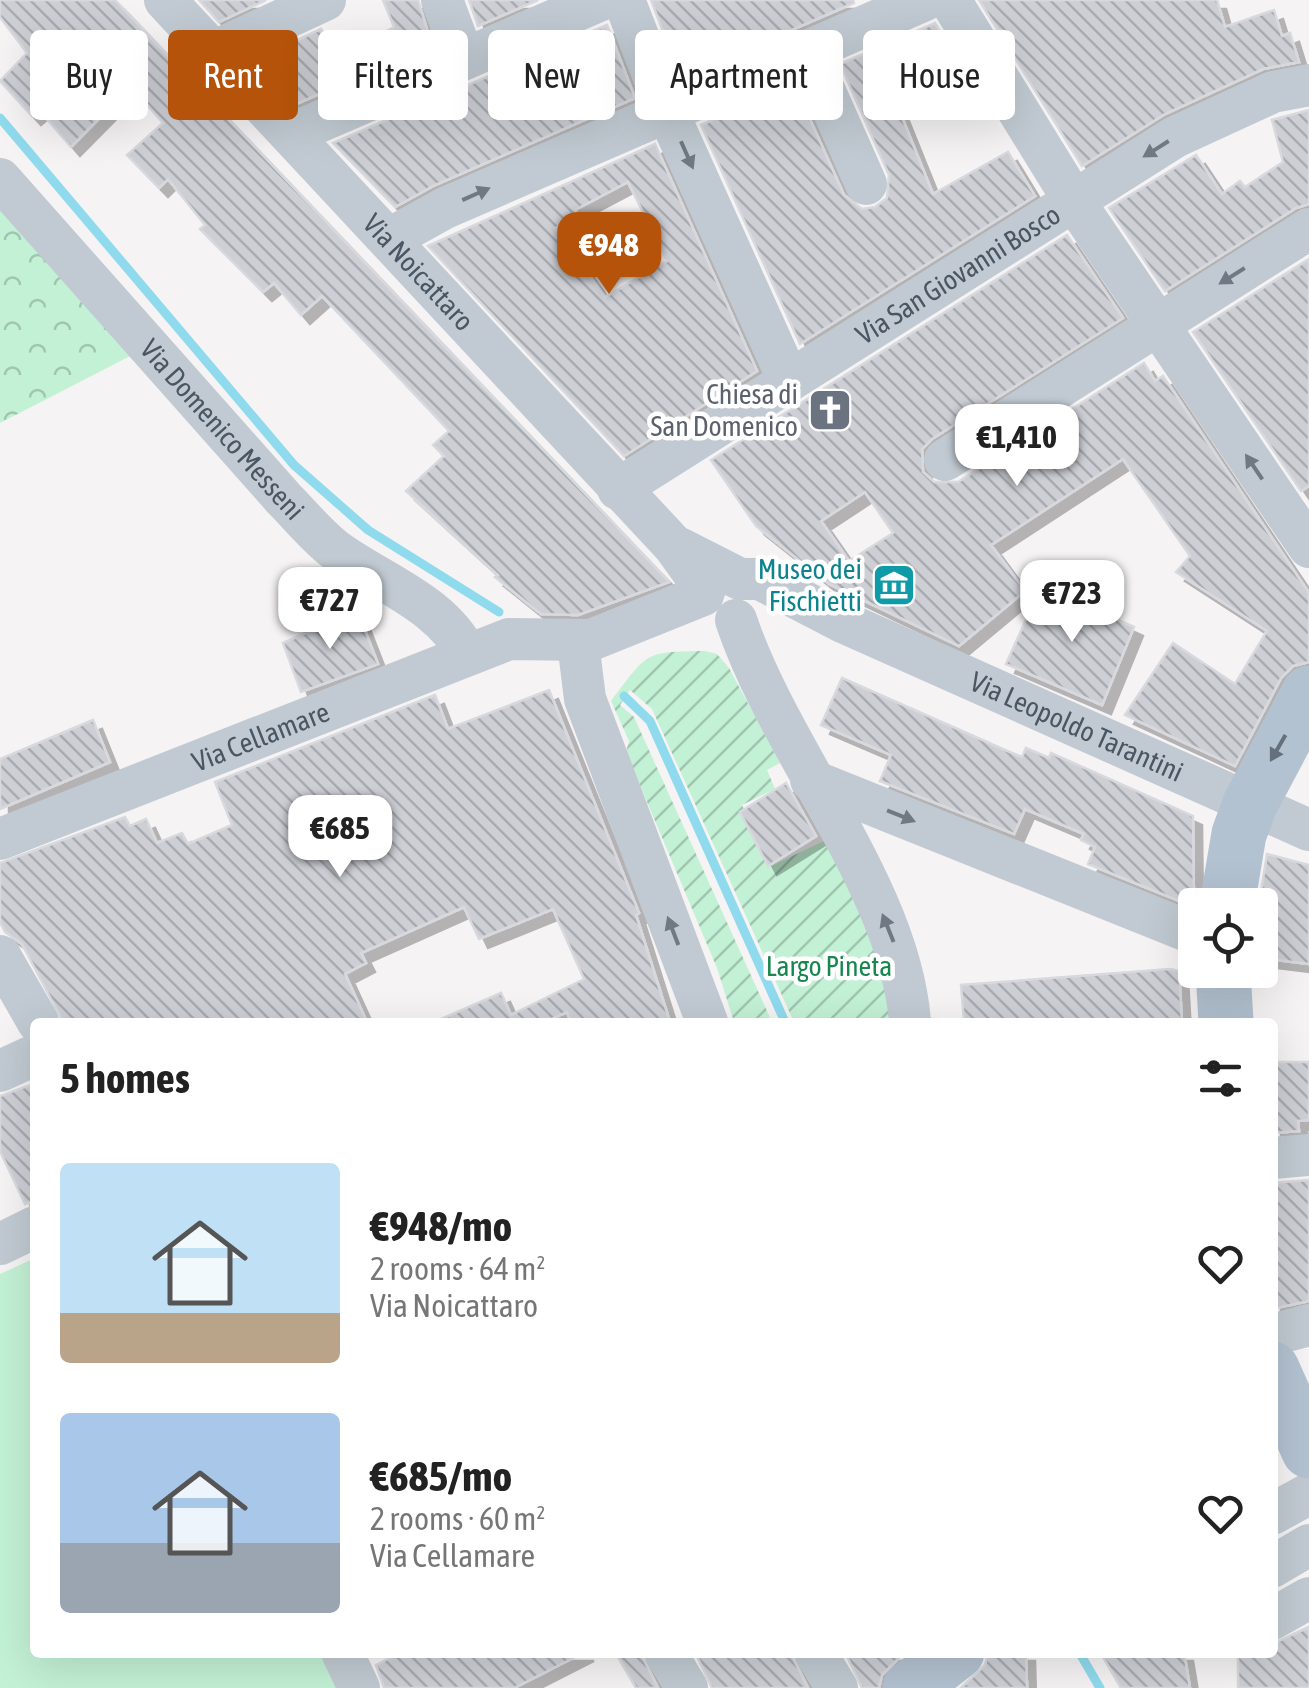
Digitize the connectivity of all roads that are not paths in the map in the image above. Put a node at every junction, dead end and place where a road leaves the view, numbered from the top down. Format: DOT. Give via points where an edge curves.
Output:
graph roads {
  1 [pos="165,0"];
  2 [pos="325,0"];
  3 [pos="442,0"];
  4 [pos="602,0"];
  5 [pos="624,0"];
  6 [pos="925,0"];
  7 [pos="950,0"];
  8 [pos="195,30"];
  9 [pos="259,30"];
  10 [pos="453,30"];
  11 [pos="636,30"];
  12 [pos="843,36"];
  13 [pos="468,58"];
  14 [pos="1309,85"];
  15 [pos="278,120"];
  16 [pos="324,120"];
  17 [pos="646,120"];
  18 [pos="671,120"];
  19 [pos="837,120"];
  20 [pos="291,134"];
  21 [pos="0,179"];
  22 [pos="866,184"];
  23 [pos="1074,201"];
  24 [pos="1309,230"];
  25 [pos="390,239"];
  26 [pos="1156,324"];
  27 [pos="789,381"];
  28 [pos="946,460"];
  29 [pos="618,488"];
  30 [pos="1309,547"];
  31 [pos="725,599"];
  32 [pos="578,642"];
  33 [pos="466,654"];
  34 [pos="1309,693"];
  35 [pos="811,780"];
  36 [pos="1250,804"];
  37 [pos="1309,830"];
  38 [pos="0,839"];
  39 [pos="1230,888"];
  40 [pos="1178,927"];
  41 [pos="0,956"];
  42 [pos="1223,988"];
  43 [pos="36,1018"];
  44 [pos="705,1018"];
  45 [pos="909,1018"];
  46 [pos="1226,1018"];
  47 [pos="30,1057"];
  48 [pos="0,1071"];
  49 [pos="1309,1155"];
  50 [pos="1278,1158"];
  51 [pos="30,1230"];
  52 [pos="0,1244"];
  53 [pos="1309,1325"];
  54 [pos="1278,1333"];
  55 [pos="1286,1392"];
  56 [pos="1309,1452"];
  57 [pos="1309,1494"];
  58 [pos="1278,1511"];
  59 [pos="1309,1545"];
  60 [pos="1278,1563"];
  61 [pos="1309,1598"];
  62 [pos="1278,1616"];
  63 [pos="668,1658"];
  64 [pos="819,1658"];
  65 [pos="949,1658"];
  66 [pos="686,1688"];
  67 [pos="837,1688"];
  68 [pos="910,1688"];
  1 -- 8 [label="street, Via Noicattaro"];
  2 -- 9 [label="street"];
  3 -- 10 [label="street"];
  4 -- 13 [label="street"];
  5 -- 11 [label="street"];
  6 -- 12 [label="street"];
  7 -- 23 [label="street"];
  14 -- 23 [label="street, Via San Giovanni Bosco, one-way" via="1273,92 1174,137"];
  15 -- 20 [label="street, Via Noicattaro"];
  16 -- 20 [label="street"];
  25 -- 17 [label="street, one-way"];
  18 -- 27 [label="street, one-way"];
  19 -- 22 [label="street"];
  20 -- 25 [label="street, Via Noicattaro"];
  21 -- 33 [label="street, Via Domenico Messeni" via="284,499 332,547 440,618"];
  23 -- 26 [label="street"];
  23 -- 27 [label="street, Via San Giovanni Bosco"];
  24 -- 26 [label="street, one-way"];
  25 -- 29 [label="street, Via Noicattaro"];
  26 -- 28 [label="street"];
  30 -- 26 [label="street, one-way"];
  27 -- 29 [label="street, Via San Giovanni Bosco"];
  29 -- 31 [label="street, Via Noicattaro"];
  31 -- 32 [label="street, Via Cellamare"];
  31 -- 35 [label="street" via="751,666"];
  31 -- 36 [label="street, Via Leopoldo Tarantini" via="843,622"];
  32 -- 33 [label="street, Via Cellamare" via="522,639"];
  44 -- 32 [label="street, one-way" via="585,699"];
  33 -- 38 [label="street, Via Cellamare"];
  34 -- 36 [label="main road, one-way"];
  35 -- 40 [label="street, one-way"];
  45 -- 35 [label="street, one-way" via="893,942"];
  36 -- 37 [label="street, Via Leopoldo Tarantini"];
  36 -- 39 [label="main road"];
  41 -- 43 [label="street"];
  42 -- 46 [label="main road"];
  47 -- 48 [label="street"];
  49 -- 50 [label="street"];
  51 -- 52 [label="street"];
  53 -- 54 [label="street"];
  55 -- 56 [label="main road"];
  57 -- 58 [label="street"];
  59 -- 60 [label="street"];
  61 -- 62 [label="street"];
  63 -- 66 [label="street"];
  64 -- 67 [label="street"];
  65 -- 68 [label="main road"];
}
